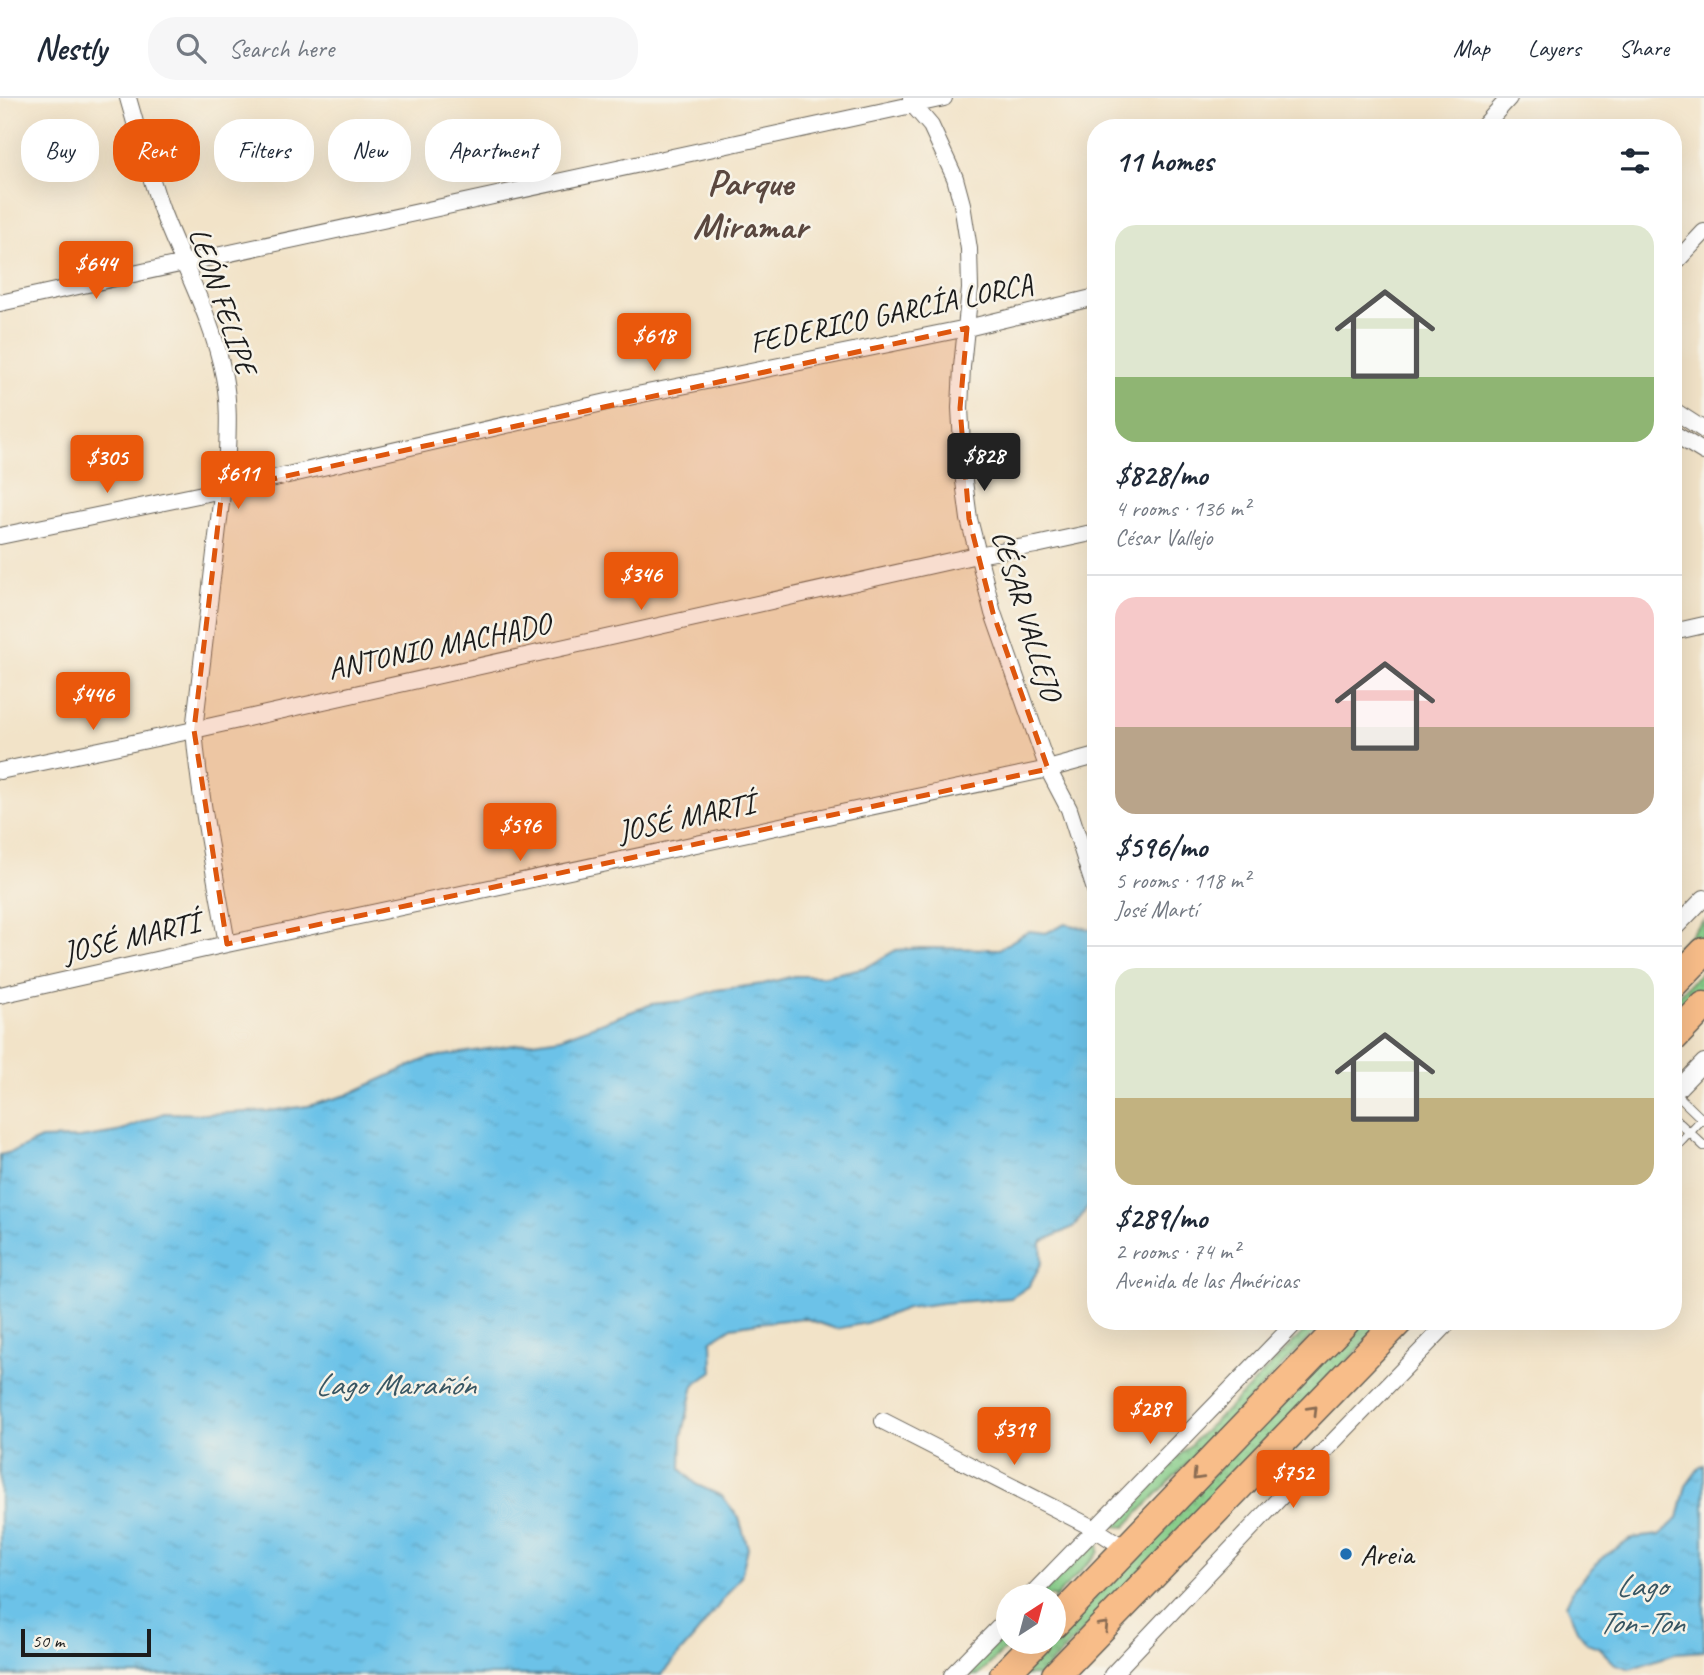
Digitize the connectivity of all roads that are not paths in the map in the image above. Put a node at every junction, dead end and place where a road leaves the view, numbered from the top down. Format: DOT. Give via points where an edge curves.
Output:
graph roads {
  1 [pos="128,98"];
  2 [pos="944,98"];
  3 [pos="1509,98"];
  4 [pos="912,101"];
  5 [pos="1490,119"];
  6 [pos="1704,232"];
  7 [pos="1682,255"];
  8 [pos="184,262"];
  9 [pos="1087,299"];
  10 [pos="0,303"];
  11 [pos="967,328"];
  12 [pos="1682,416"];
  13 [pos="1704,430"];
  14 [pos="1682,439"];
  15 [pos="1704,452"];
  16 [pos="222,490"];
  17 [pos="1087,534"];
  18 [pos="0,536"];
  19 [pos="978,555"];
  20 [pos="1704,625"];
  21 [pos="1682,630"];
  22 [pos="194,730"];
  23 [pos="1087,758"];
  24 [pos="1048,769"];
  25 [pos="0,771"];
  26 [pos="1087,865"];
  27 [pos="1704,898"];
  28 [pos="1682,921"];
  29 [pos="227,944"];
  30 [pos="1704,952"];
  31 [pos="1682,975"];
  32 [pos="0,995"];
  33 [pos="1704,1006"];
  34 [pos="1682,1029"];
  35 [pos="1704,1062"];
  36 [pos="1682,1085"];
  37 [pos="1682,1100"];
  38 [pos="1703,1119"];
  39 [pos="1682,1125"];
  40 [pos="1689,1132"];
  41 [pos="1682,1140"];
  42 [pos="1704,1146"];
  43 [pos="1288,1330"];
  44 [pos="1337,1330"];
  45 [pos="1390,1330"];
  46 [pos="1441,1330"];
  47 [pos="883,1421"];
  48 [pos="1095,1529"];
  49 [pos="1126,1549"];
  50 [pos="1042,1584"];
  51 [pos="1066,1612"];
  52 [pos="996,1630"];
  53 [pos="1024,1654"];
  54 [pos="952,1675"];
  55 [pos="1004,1675"];
  56 [pos="1056,1675"];
  57 [pos="1112,1675"];
  1 -- 8 [label="street, LEÓN FELIPE" via="148,171"];
  2 -- 4 [label="street"];
  3 -- 5 [label="street"];
  4 -- 8 [label="street"];
  4 -- 11 [label="street, CÉSAR VALLEJO" via="944,151 962,204 969,249"];
  6 -- 7 [label="street"];
  8 -- 10 [label="street"];
  8 -- 16 [label="street, LEÓN FELIPE" via="224,377 228,415"];
  9 -- 11 [label="street, FEDERICO GARCÍA LORCA"];
  11 -- 16 [label="street, FEDERICO GARCÍA LORCA" via="642,394"];
  11 -- 19 [label="street, CÉSAR VALLEJO" via="961,443"];
  12 -- 13 [label="street"];
  14 -- 15 [label="street"];
  16 -- 18 [label="street, FEDERICO GARCÍA LORCA"];
  16 -- 22 [label="street, LEÓN FELIPE"];
  17 -- 19 [label="street, ANTONIO MACHADO"];
  19 -- 22 [label="street, ANTONIO MACHADO"];
  19 -- 24 [label="street, CÉSAR VALLEJO" via="993,613"];
  20 -- 21 [label="street"];
  22 -- 25 [label="street, ANTONIO MACHADO"];
  22 -- 29 [label="street, LEÓN FELIPE"];
  23 -- 24 [label="street, JOSÉ MARTÍ"];
  24 -- 26 [label="street, CÉSAR VALLEJO" via="1069,809"];
  24 -- 29 [label="street, JOSÉ MARTÍ"];
  27 -- 28 [label="street"];
  29 -- 32 [label="street, JOSÉ MARTÍ"];
  30 -- 31 [label="highway"];
  33 -- 34 [label="highway"];
  35 -- 36 [label="street"];
  37 -- 38 [label="lane"];
  38 -- 40 [label="lane"];
  39 -- 40 [label="lane"];
  40 -- 41 [label="lane"];
  40 -- 42 [label="lane"];
  43 -- 48 [label="street"];
  44 -- 49 [label="highway, one-way"];
  56 -- 45 [label="highway, one-way"];
  46 -- 57 [label="street"];
  47 -- 48 [label="street"];
  48 -- 49 [label="street"];
  48 -- 50 [label="street"];
  49 -- 51 [label="highway"];
  52 -- 54 [label="street"];
  53 -- 55 [label="highway"];
}
